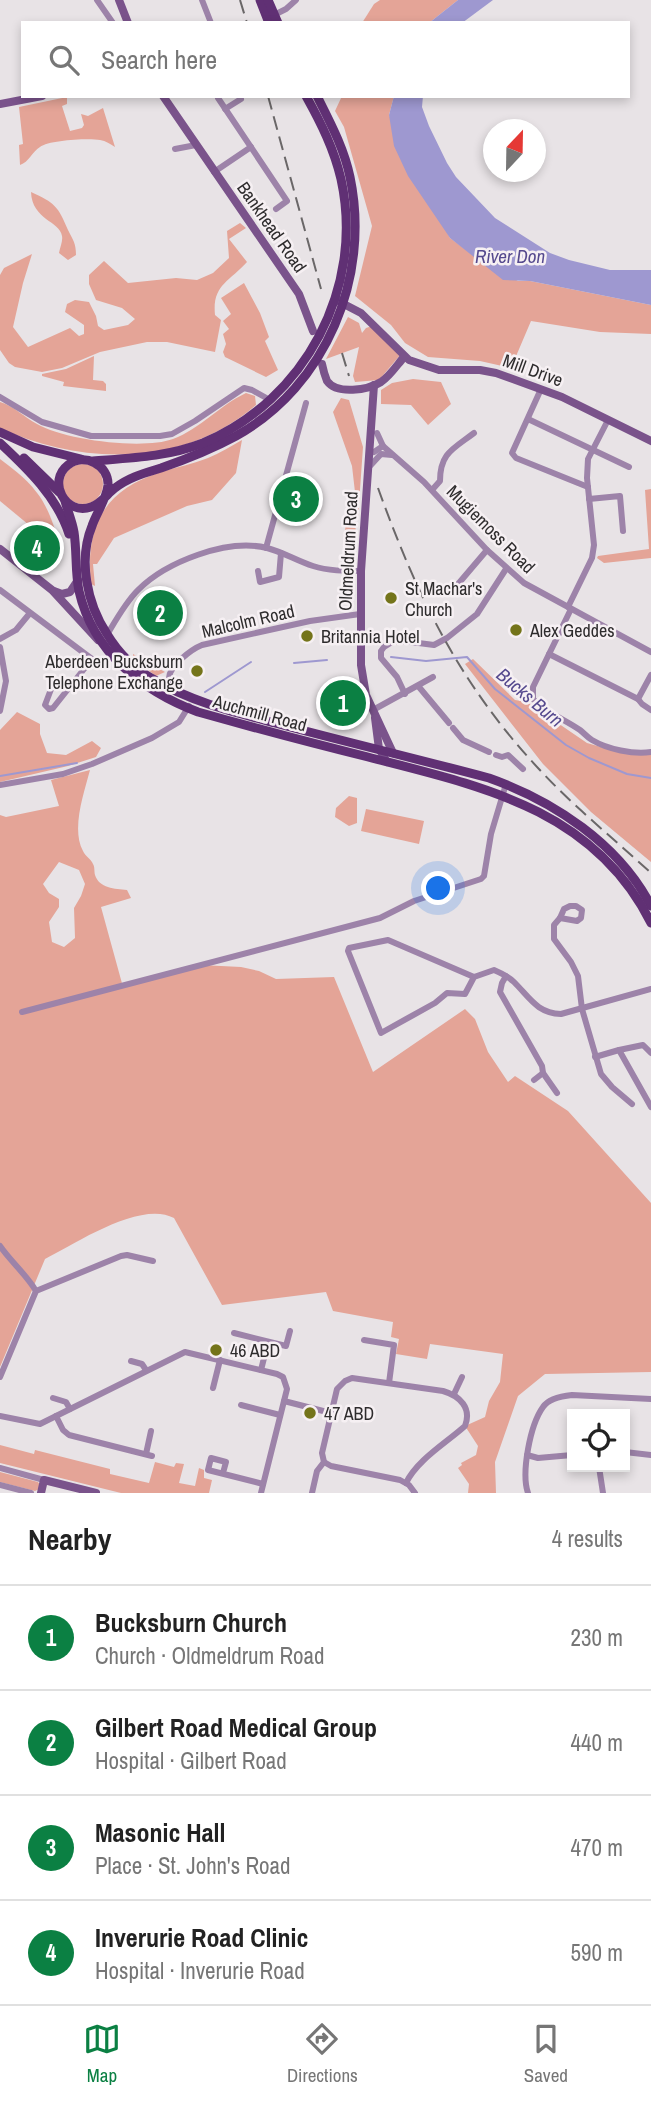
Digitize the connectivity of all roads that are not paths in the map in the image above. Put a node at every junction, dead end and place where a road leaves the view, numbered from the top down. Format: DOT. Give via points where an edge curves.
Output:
graph roads {
  1 [pos="97,0"];
  2 [pos="119,0"];
  3 [pos="202,0"];
  4 [pos="260,0"];
  5 [pos="268,0"];
  6 [pos="296,0"];
  7 [pos="272,20"];
  8 [pos="112,21"];
  9 [pos="127,21"];
  10 [pos="210,21"];
  11 [pos="31,98"];
  12 [pos="164,98"];
  13 [pos="218,98"];
  14 [pos="307,98"];
  15 [pos="318,98"];
  16 [pos="241,99"];
  17 [pos="0,104"];
  18 [pos="225,109"];
  19 [pos="196,145"];
  20 [pos="251,147"];
  21 [pos="175,149"];
  22 [pos="214,172"];
  23 [pos="276,209"];
  24 [pos="340,301"];
  25 [pos="313,331"];
  26 [pos="404,357"];
  27 [pos="322,365"];
  28 [pos="373,385"];
  29 [pos="541,389"];
  30 [pos="0,397"];
  31 [pos="270,400"];
  32 [pos="306,403"];
  33 [pos="290,418"];
  34 [pos="528,419"];
  35 [pos="608,420"];
  36 [pos="300,421"];
  37 [pos="0,432"];
  38 [pos="377,433"];
  39 [pos="474,433"];
  40 [pos="651,441"];
  41 [pos="0,443"];
  42 [pos="383,446"];
  43 [pos="593,449"];
  44 [pos="374,452"];
  45 [pos="394,455"];
  46 [pos="87,460"];
  47 [pos="629,467"];
  48 [pos="368,468"];
  49 [pos="588,487"];
  50 [pos="432,491"];
  51 [pos="62,497"];
  52 [pos="589,499"];
  53 [pos="102,500"];
  54 [pos="623,531"];
  55 [pos="267,548"];
  56 [pos="0,549"];
  57 [pos="487,550"];
  58 [pos="281,553"];
  59 [pos="76,567"];
  60 [pos="506,569"];
  61 [pos="361,571"];
  62 [pos="258,572"];
  63 [pos="78,580"];
  64 [pos="0,590"];
  65 [pos="52,590"];
  66 [pos="453,590"];
  67 [pos="569,608"];
  68 [pos="30,613"];
  69 [pos="360,614"];
  70 [pos="107,635"];
  71 [pos="0,639"];
  72 [pos="102,645"];
  73 [pos="0,647"];
  74 [pos="651,652"];
  75 [pos="550,654"];
  76 [pos="651,675"];
  77 [pos="433,677"];
  78 [pos="53,684"];
  79 [pos="419,687"];
  80 [pos="173,690"];
  81 [pos="405,694"];
  82 [pos="193,698"];
  83 [pos="639,699"];
  84 [pos="188,708"];
  85 [pos="651,710"];
  86 [pos="0,711"];
  87 [pos="374,713"];
  88 [pos="376,728"];
  89 [pos="362,745"];
  90 [pos="379,750"];
  91 [pos="651,752"];
  92 [pos="393,753"];
  93 [pos="387,762"];
  94 [pos="523,769"];
  95 [pos="506,784"];
  96 [pos="0,785"];
  97 [pos="502,795"];
  98 [pos="651,906"];
  99 [pos="560,918"];
  100 [pos="651,923"];
  101 [pos="506,976"];
  102 [pos="474,977"];
  103 [pos="651,989"];
  104 [pos="582,1009"];
  105 [pos="22,1012"];
  106 [pos="619,1050"];
  107 [pos="651,1053"];
  108 [pos="595,1057"];
  109 [pos="543,1073"];
  110 [pos="534,1080"];
  111 [pos="557,1093"];
  112 [pos="632,1104"];
  113 [pos="651,1107"];
  114 [pos="0,1246"];
  115 [pos="153,1261"];
  116 [pos="36,1291"];
  117 [pos="290,1331"];
  118 [pos="234,1333"];
  119 [pos="364,1340"];
  120 [pos="268,1342"];
  121 [pos="220,1360"];
  122 [pos="131,1361"];
  123 [pos="146,1370"];
  124 [pos="261,1370"];
  125 [pos="0,1377"];
  126 [pos="462,1377"];
  127 [pos="389,1383"];
  128 [pos="213,1388"];
  129 [pos="454,1394"];
  130 [pos="53,1398"];
  131 [pos="651,1399"];
  132 [pos="284,1401"];
  133 [pos="240,1405"];
  134 [pos="70,1409"];
  135 [pos="331,1413"];
  136 [pos="280,1415"];
  137 [pos="0,1416"];
  138 [pos="56,1416"];
  139 [pos="151,1431"];
  140 [pos="630,1453"];
  141 [pos="527,1455"];
  142 [pos="567,1455"];
  143 [pos="651,1455"];
  144 [pos="324,1462"];
  145 [pos="0,1468"];
  146 [pos="600,1472"];
  147 [pos="223,1474"];
  148 [pos="44,1480"];
  149 [pos="406,1483"];
  150 [pos="263,1484"];
  151 [pos="0,1485"];
  152 [pos="31,1493"];
  153 [pos="41,1493"];
  154 [pos="96,1493"];
  155 [pos="261,1493"];
  156 [pos="313,1493"];
  157 [pos="415,1493"];
  158 [pos="528,1493"];
  159 [pos="603,1493"];
  1 -- 8 [label="street"];
  2 -- 9 [label="street"];
  3 -- 10 [label="street"];
  4 -- 7 [label="main road"];
  5 -- 7 [label="main road"];
  6 -- 7 [label="street"];
  11 -- 17 [label="street"];
  12 -- 19 [label="street, Bankhead Road"];
  13 -- 18 [label="street"];
  14 -- 24 [label="main road" via="331,146 344,192"];
  15 -- 24 [label="main road" via="342,151 354,204 355,248"];
  16 -- 18 [label="street"];
  18 -- 20 [label="street"];
  19 -- 21 [label="street"];
  19 -- 22 [label="street, Bankhead Road"];
  20 -- 22 [label="street"];
  20 -- 23 [label="street" via="287,201"];
  22 -- 25 [label="street, Bankhead Road" via="299,294"];
  24 -- 26 [label="street, Mill Drive" via="361,313"];
  24 -- 31 [label="main road" via="294,375"];
  24 -- 53 [label="main road" via="328,340 310,369 259,421 208,450 127,480"];
  26 -- 28 [label="street" via="383,381"];
  26 -- 29 [label="street, Mill Drive" via="433,369 496,373"];
  27 -- 28 [label="street" via="328,382 338,388"];
  28 -- 48 [label="street, Oldmeldrum Road"];
  29 -- 34 [label="street"];
  29 -- 35 [label="street, Mill Drive"];
  30 -- 31 [label="street" via="49,425 112,437 172,434 244,388"];
  31 -- 46 [label="main road" via="234,427 193,446 152,457"];
  32 -- 36 [label="street"];
  33 -- 36 [label="street"];
  34 -- 43 [label="street"];
  34 -- 49 [label="street" via="512,453 516,458"];
  35 -- 40 [label="street, Mill Drive"];
  35 -- 43 [label="street"];
  36 -- 55 [label="street"];
  37 -- 46 [label="main road" via="33,447"];
  38 -- 42 [label="street, Mugiemoss Road"];
  39 -- 50 [label="street" via="442,462 440,481"];
  41 -- 51 [label="main road" via="29,461"];
  41 -- 59 [label="main road" via="32,474 59,512 71,538"];
  42 -- 44 [label="street"];
  42 -- 45 [label="street, Mugiemoss Road"];
  43 -- 47 [label="street"];
  43 -- 49 [label="street" via="588,459"];
  45 -- 48 [label="street" via="381,454"];
  45 -- 50 [label="street, Mugiemoss Road"];
  46 -- 51 [label="main road" via="71,462 63,470 58,481"];
  46 -- 53 [label="main road" via="103,469 108,481"];
  48 -- 61 [label="street, Oldmeldrum Road"];
  49 -- 52 [label="street"];
  50 -- 57 [label="street, Mugiemoss Road"];
  51 -- 53 [label="main road" via="83,509"];
  51 -- 59 [label="main road, Auchmill Road" via="74,532"];
  52 -- 54 [label="street" via="620,496"];
  52 -- 67 [label="street" via="592,558"];
  53 -- 70 [label="main road, Auchmill Road" via="88,538 85,565 92,602"];
  55 -- 58 [label="street"];
  55 -- 70 [label="street" via="235,546 168,568 138,590"];
  56 -- 65 [label="street"];
  57 -- 60 [label="street, Mugiemoss Road"];
  57 -- 66 [label="street"];
  58 -- 61 [label="street" via="322,568"];
  58 -- 62 [label="street" via="279,577 260,582"];
  59 -- 63 [label="main road, Auchmill Road"];
  60 -- 67 [label="street, Mugiemoss Road"];
  60 -- 81 [label="street" via="477,614 447,638 434,645 397,641 384,647 381,658"];
  61 -- 69 [label="street, Oldmeldrum Road"];
  63 -- 65 [label="street" via="66,594"];
  63 -- 72 [label="main road, Auchmill Road" via="88,619"];
  64 -- 68 [label="street"];
  65 -- 72 [label="street"];
  67 -- 74 [label="street, Mugiemoss Road"];
  67 -- 75 [label="street"];
  68 -- 71 [label="street" via="16,630"];
  68 -- 78 [label="street" via="92,659 49,709 45,705"];
  69 -- 80 [label="street, Malcolm Road" via="202,645 174,668 169,676"];
  69 -- 87 [label="street, Oldmeldrum Road" via="363,682"];
  70 -- 80 [label="main road, Auchmill Road" via="136,668"];
  72 -- 84 [label="main road, Auchmill Road" via="136,679"];
  73 -- 86 [label="street" via="6,681"];
  75 -- 83 [label="street"];
  75 -- 91 [label="street" via="532,691 535,701 601,744"];
  76 -- 83 [label="street"];
  77 -- 79 [label="street"];
  79 -- 81 [label="street"];
  79 -- 94 [label="street" via="463,740 502,757 508,755"];
  80 -- 82 [label="main road, Auchmill Road"];
  81 -- 87 [label="street"];
  82 -- 84 [label="street"];
  82 -- 89 [label="main road, Auchmill Road"];
  83 -- 85 [label="street"];
  84 -- 93 [label="main road, Auchmill Road"];
  84 -- 96 [label="street" via="173,726 92,764"];
  87 -- 88 [label="street, Oldmeldrum Road"];
  87 -- 92 [label="street, Oldmeldrum Road"];
  88 -- 89 [label="street"];
  88 -- 90 [label="street, Oldmeldrum Road"];
  89 -- 90 [label="main road, Auchmill Road"];
  90 -- 92 [label="main road, Auchmill Road"];
  90 -- 93 [label="street, Oldmeldrum Road"];
  92 -- 95 [label="main road, Auchmill Road"];
  93 -- 97 [label="main road, Auchmill Road"];
  95 -- 97 [label="street"];
  95 -- 98 [label="main road, Auchmill Road" via="590,834 630,873"];
  97 -- 100 [label="main road, Auchmill Road" via="550,816 607,859 631,887"];
  97 -- 105 [label="street" via="484,877 380,918"];
  99 -- 104 [label="street" via="554,925 554,939 576,969"];
  101 -- 102 [label="street" via="494,970"];
  101 -- 104 [label="street" via="542,1010 561,1014"];
  101 -- 109 [label="street" via="500,992"];
  102 -- 102 [label="street" via="388,940 348,949 381,1033 447,993 465,994"];
  103 -- 104 [label="street"];
  104 -- 108 [label="street"];
  106 -- 107 [label="street" via="643,1045"];
  106 -- 108 [label="street"];
  106 -- 113 [label="street"];
  108 -- 112 [label="street" via="606,1080"];
  109 -- 110 [label="street"];
  109 -- 111 [label="street"];
  114 -- 116 [label="street"];
  115 -- 116 [label="street" via="121,1256"];
  116 -- 125 [label="street"];
  117 -- 120 [label="street" via="286,1346"];
  118 -- 120 [label="street"];
  119 -- 127 [label="street" via="394,1345"];
  120 -- 124 [label="street"];
  121 -- 123 [label="street" via="185,1352"];
  121 -- 124 [label="street"];
  121 -- 128 [label="street"];
  122 -- 123 [label="street"];
  123 -- 134 [label="street"];
  124 -- 132 [label="street" via="283,1377"];
  126 -- 129 [label="street"];
  127 -- 129 [label="street"];
  127 -- 135 [label="street" via="345,1381 337,1390"];
  129 -- 149 [label="street" via="464,1404 466,1426 411,1473"];
  130 -- 134 [label="street" via="66,1402"];
  131 -- 141 [label="street" via="572,1395 552,1400 537,1418"];
  132 -- 135 [label="street"];
  132 -- 136 [label="street"];
  133 -- 136 [label="street"];
  134 -- 138 [label="street"];
  135 -- 144 [label="street"];
  136 -- 150 [label="street"];
  137 -- 138 [label="street" via="40,1424"];
  138 -- 139 [label="street" via="69,1434 149,1455"];
  140 -- 143 [label="street"];
  141 -- 142 [label="street"];
  141 -- 158 [label="street"];
  144 -- 149 [label="street"];
  144 -- 156 [label="street" via="317,1471"];
  145 -- 148 [label="street"];
  146 -- 159 [label="street"];
  147 -- 150 [label="street"];
  148 -- 153 [label="street"];
  148 -- 154 [label="street"];
  149 -- 157 [label="street"];
  150 -- 155 [label="street"];
  151 -- 152 [label="street"];
}
